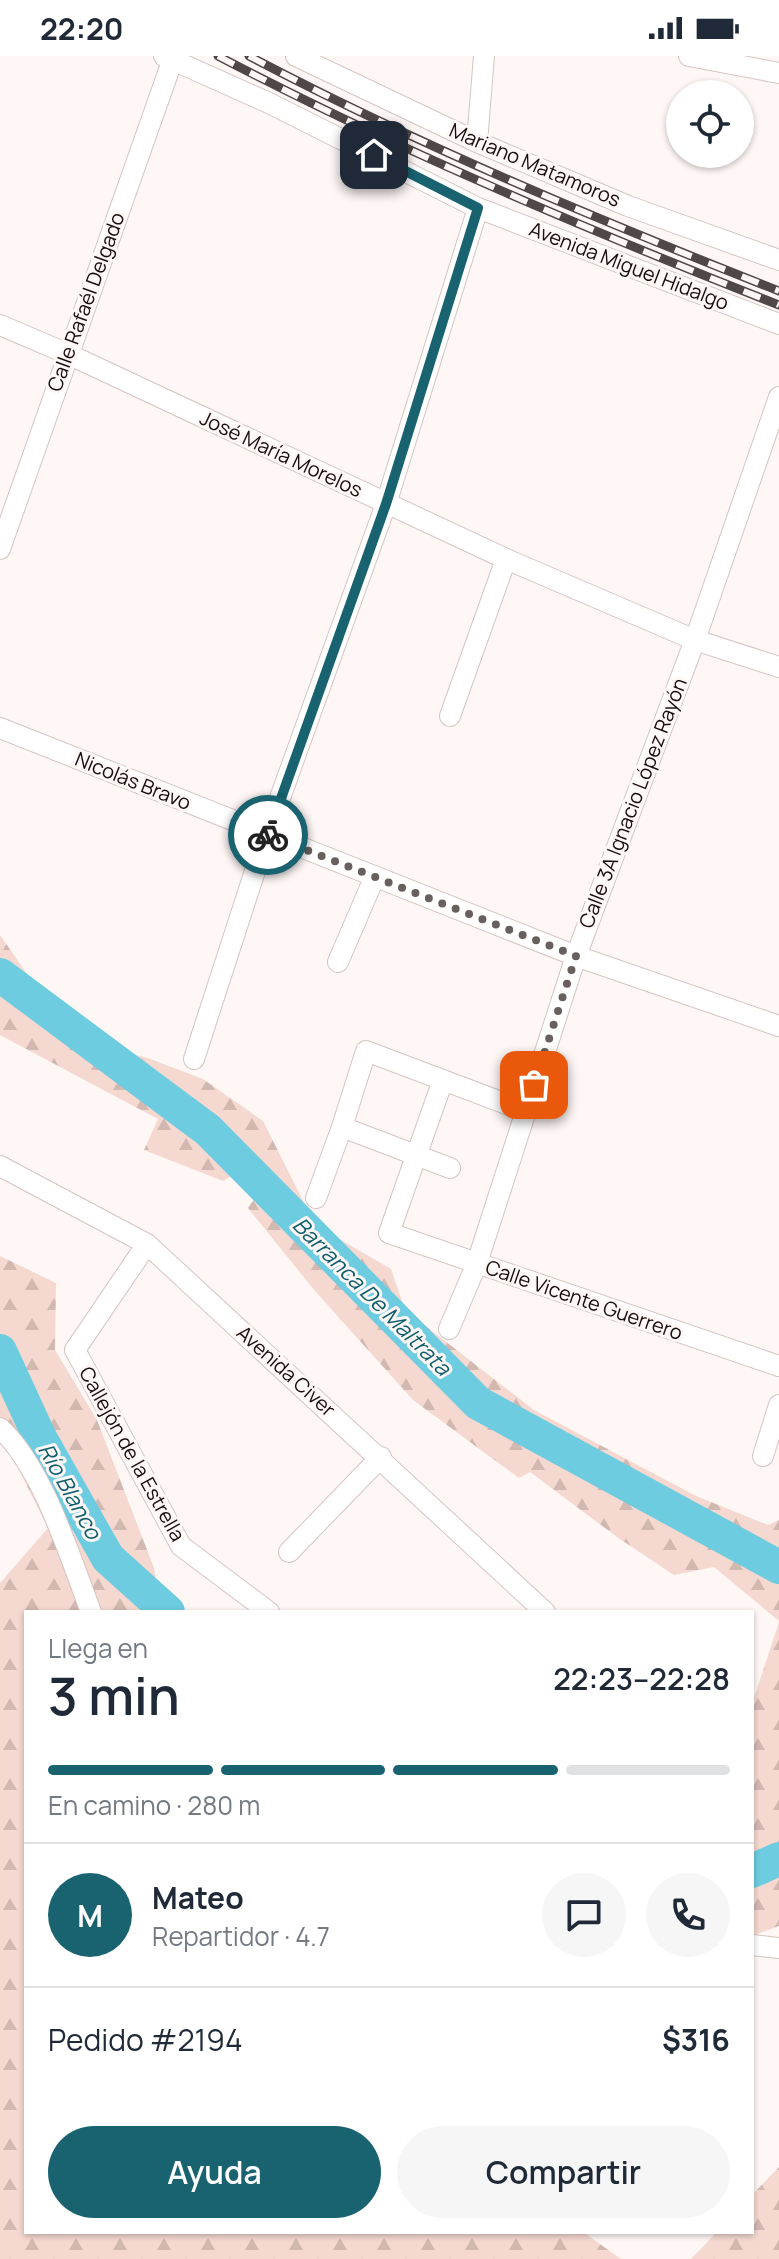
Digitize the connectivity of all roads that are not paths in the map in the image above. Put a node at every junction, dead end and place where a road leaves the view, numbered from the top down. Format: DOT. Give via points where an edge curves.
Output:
graph roads {
  1 [pos="296,56"];
  2 [pos="484,56"];
  3 [pos="689,56"];
  4 [pos="170,58"];
  5 [pos="779,73"];
  6 [pos="477,142"];
  7 [pos="478,208"];
  8 [pos="779,260"];
  9 [pos="779,324"];
  10 [pos="0,325"];
  11 [pos="68,354"];
  12 [pos="779,397"];
  13 [pos="386,504"];
  14 [pos="0,549"];
  15 [pos="506,559"];
  16 [pos="695,640"];
  17 [pos="779,667"];
  18 [pos="450,716"];
  19 [pos="0,728"];
  20 [pos="267,834"];
  21 [pos="375,876"];
  22 [pos="576,956"];
  23 [pos="338,962"];
  24 [pos="779,1026"];
  25 [pos="194,1059"];
  26 [pos="443,1080"];
  27 [pos="525,1111"];
  28 [pos="342,1127"];
  29 [pos="417,1156"];
  30 [pos="0,1166"];
  31 [pos="450,1168"];
  32 [pos="316,1198"];
  33 [pos="147,1244"];
  34 [pos="477,1263"];
  35 [pos="449,1329"];
  36 [pos="779,1366"];
  37 [pos="779,1405"];
  38 [pos="0,1428"];
  39 [pos="763,1456"];
  40 [pos="381,1457"];
  41 [pos="289,1552"];
  42 [pos="90,1610"];
  43 [pos="266,1610"];
  44 [pos="539,1610"];
  45 [pos="754,1945"];
  46 [pos="779,1948"];
  1 -- 6 [label="street, Mariano Matamoros"];
  2 -- 6 [label="street"];
  3 -- 5 [label="street"];
  4 -- 7 [label="street, Avenida Miguel Hidalgo"];
  4 -- 11 [label="street, Calle Rafaél Delgado"];
  6 -- 8 [label="street, Mariano Matamoros" via="628,206"];
  7 -- 9 [label="street, Avenida Miguel Hidalgo"];
  7 -- 13 [label="street"];
  10 -- 11 [label="street, José María Morelos"];
  11 -- 13 [label="street, José María Morelos"];
  11 -- 14 [label="street, Calle Rafaél Delgado"];
  12 -- 16 [label="street, Calle 3A Ignacio López Rayón"];
  13 -- 15 [label="street, José María Morelos"];
  13 -- 20 [label="street"];
  15 -- 16 [label="street, José María Morelos"];
  15 -- 18 [label="street"];
  16 -- 17 [label="street, José María Morelos"];
  16 -- 22 [label="street, Calle 3A Ignacio López Rayón"];
  19 -- 20 [label="street, Nicolás Bravo"];
  20 -- 21 [label="street, Nicolás Bravo"];
  20 -- 25 [label="street"];
  21 -- 22 [label="street, Nicolás Bravo"];
  21 -- 23 [label="street"];
  22 -- 24 [label="street, Nicolás Bravo"];
  22 -- 27 [label="street, Calle 3A Ignacio López Rayón"];
  26 -- 27 [label="street"];
  26 -- 28 [label="street" via="366,1051"];
  26 -- 29 [label="street"];
  27 -- 34 [label="street, Calle 3A Ignacio López Rayón"];
  28 -- 29 [label="street"];
  28 -- 32 [label="street"];
  29 -- 31 [label="street"];
  29 -- 34 [label="street, Calle Vicente Guerrero" via="389,1233"];
  30 -- 33 [label="street, Avenida Civer"];
  33 -- 40 [label="street, Avenida Civer"];
  33 -- 43 [label="street, Callejón de la Estrella" via="75,1350 181,1546"];
  34 -- 35 [label="street, Calle 3A Ignacio López Rayón"];
  34 -- 36 [label="street, Calle Vicente Guerrero"];
  37 -- 39 [label="street"];
  38 -- 42 [label="street" via="12,1439 50,1505"];
  40 -- 41 [label="street"];
  40 -- 44 [label="street, Avenida Civer"];
  45 -- 46 [label="street"];
}
